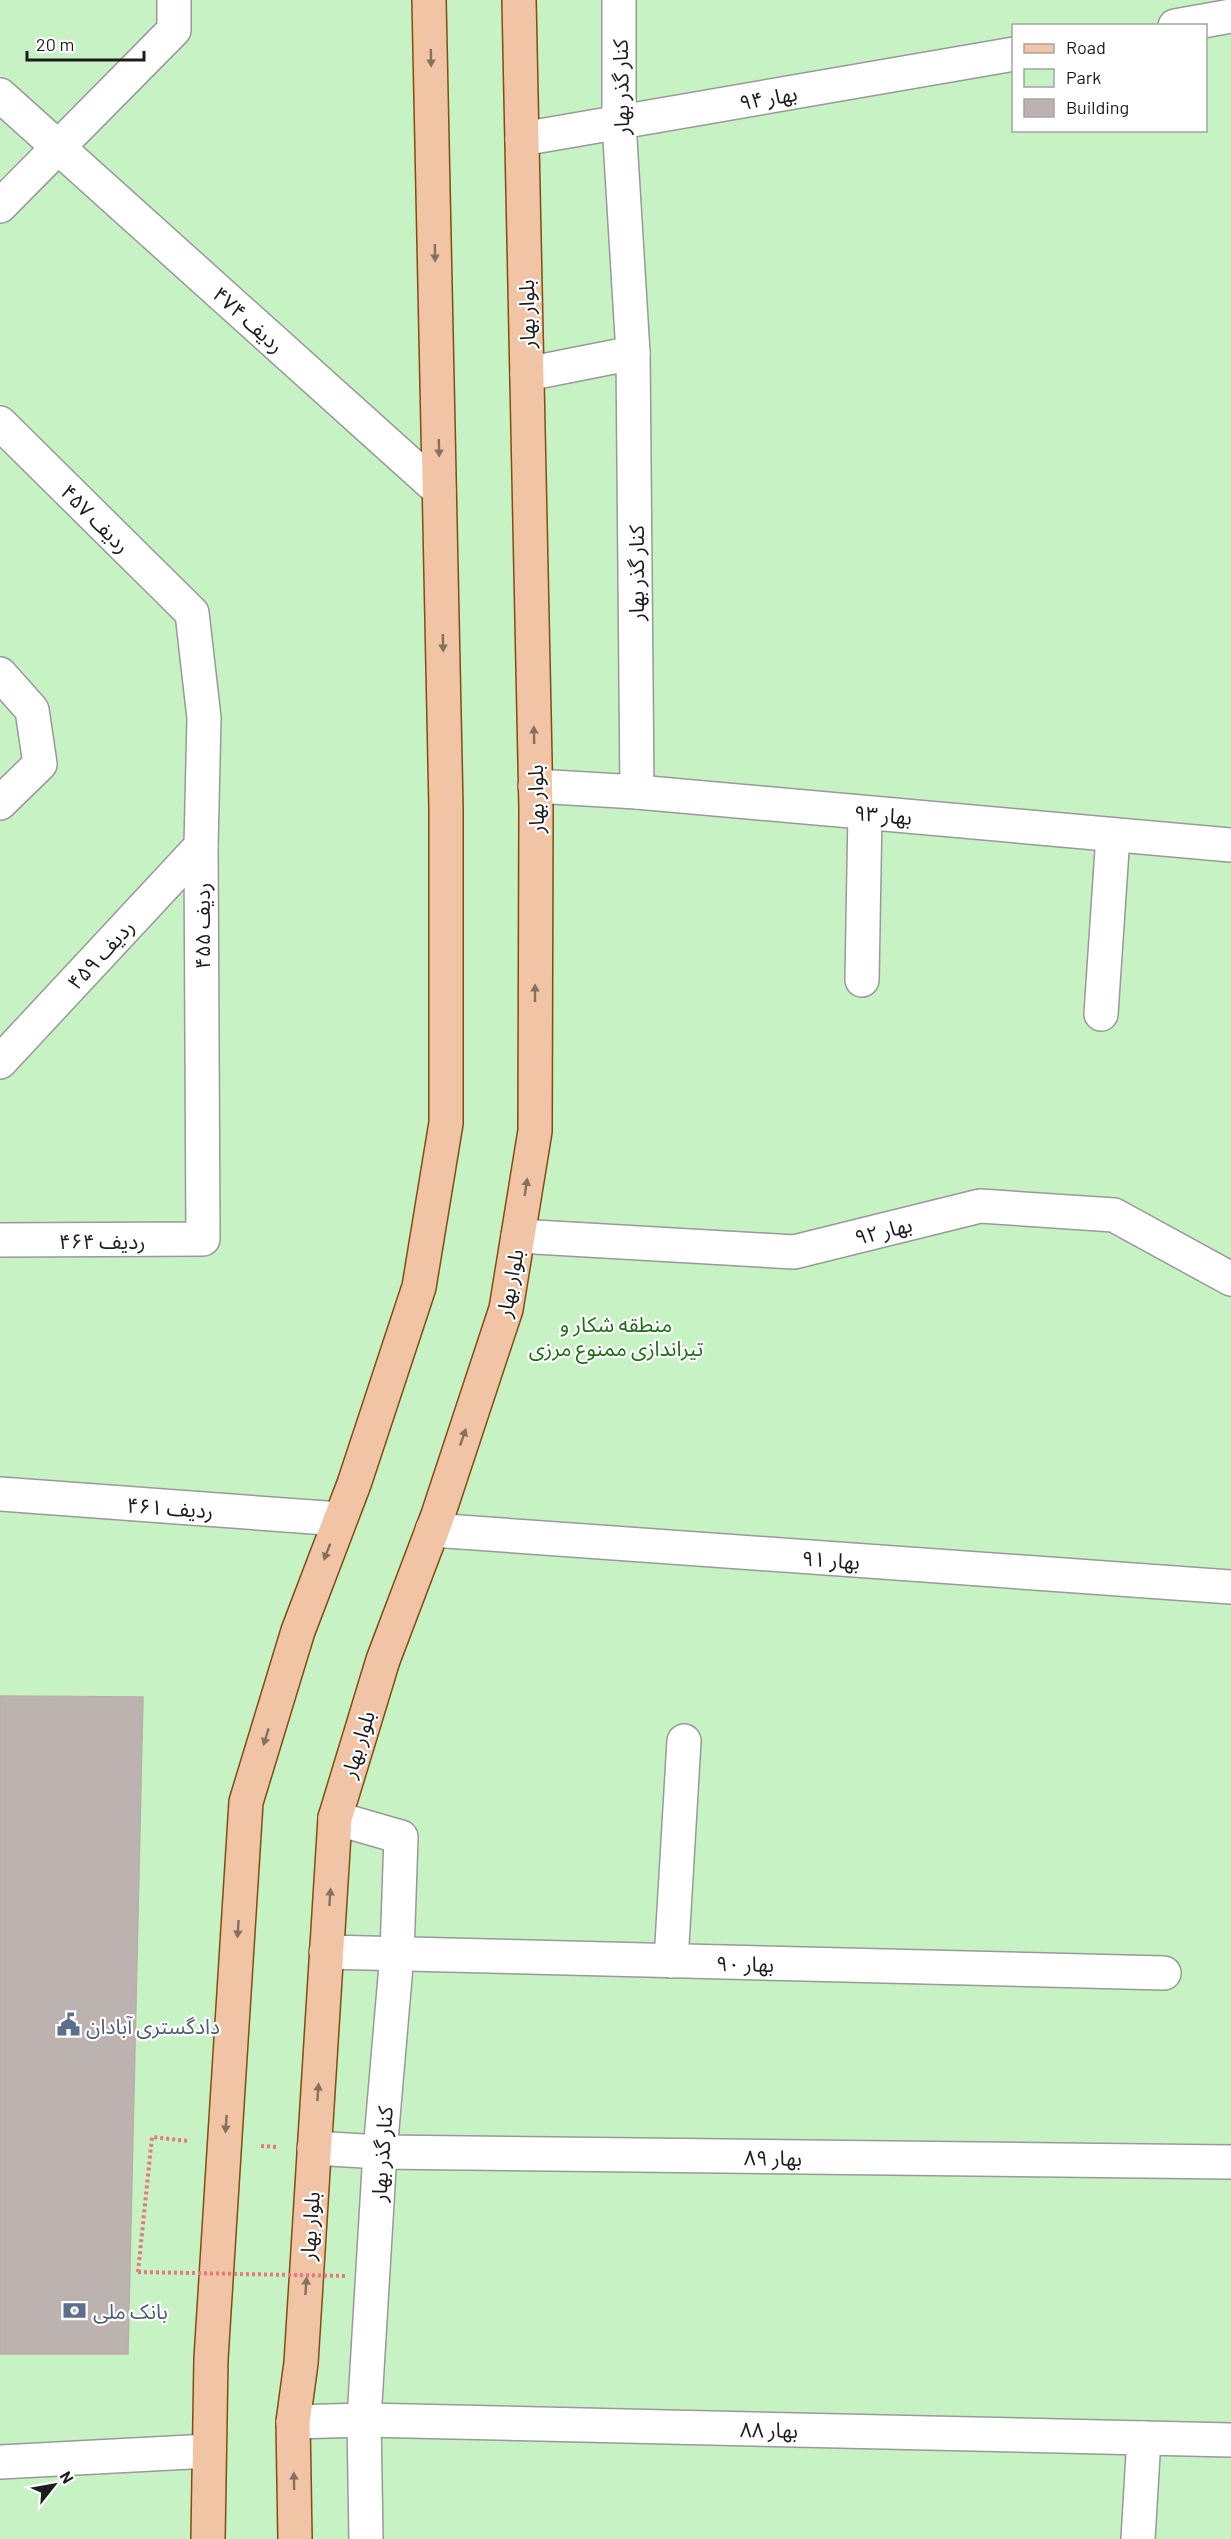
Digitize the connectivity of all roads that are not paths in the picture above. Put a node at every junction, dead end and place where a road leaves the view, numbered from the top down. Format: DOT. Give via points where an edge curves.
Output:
graph roads {
  1 [pos="174,0"];
  2 [pos="429,0"];
  3 [pos="519,0"];
  4 [pos="619,0"];
  5 [pos="1231,16"];
  6 [pos="1186,24"];
  7 [pos="1012,54"];
  8 [pos="0,95"];
  9 [pos="619,123"];
  10 [pos="522,139"];
  11 [pos="58,147"];
  12 [pos="0,206"];
  13 [pos="633,353"];
  14 [pos="527,374"];
  15 [pos="0,423"];
  16 [pos="440,490"];
  17 [pos="192,613"];
  18 [pos="0,675"];
  19 [pos="535,786"];
  20 [pos="637,792"];
  21 [pos="0,803"];
  22 [pos="865,813"];
  23 [pos="1113,835"];
  24 [pos="1231,845"];
  25 [pos="201,846"];
  26 [pos="862,980"];
  27 [pos="1101,1014"];
  28 [pos="0,1062"];
  29 [pos="518,1236"];
  30 [pos="203,1239"];
  31 [pos="0,1240"];
  32 [pos="1231,1279"];
  33 [pos="0,1494"];
  34 [pos="340,1519"];
  35 [pos="432,1530"];
  36 [pos="1231,1587"];
  37 [pos="684,1741"];
  38 [pos="335,1818"];
  39 [pos="326,1952"];
  40 [pos="397,1954"];
  41 [pos="671,1961"];
  42 [pos="1164,1973"];
  43 [pos="314,2148"];
  44 [pos="380,2152"];
  45 [pos="1231,2162"];
  46 [pos="364,2420"];
  47 [pos="293,2422"];
  48 [pos="1144,2438"];
  49 [pos="1231,2440"];
  50 [pos="210,2451"];
  51 [pos="0,2462"];
  52 [pos="208,2539"];
  53 [pos="295,2539"];
  54 [pos="366,2539"];
  55 [pos="1138,2539"];
  1 -- 11 [label="street" via="174,30"];
  2 -- 16 [label="main road, one-way"];
  3 -- 10 [label="main road, بلوار بهار"];
  4 -- 9 [label="street, کنار گذر بهار"];
  5 -- 6 [label="street"];
  7 -- 9 [label="street, بهار ۹۴"];
  8 -- 11 [label="street, ردیف ۴۷۴"];
  9 -- 10 [label="street, بهار ۹۴"];
  9 -- 13 [label="street, کنار گذر بهار"];
  10 -- 14 [label="main road, بلوار بهار"];
  11 -- 12 [label="street"];
  11 -- 16 [label="street, ردیف ۴۷۴"];
  13 -- 14 [label="street"];
  13 -- 20 [label="street, کنار گذر بهار"];
  19 -- 14 [label="main road, بلوار بهار, one-way"];
  15 -- 17 [label="street, ردیف ۴۵۷"];
  16 -- 34 [label="main road, one-way" via="446,1123 419,1287"];
  17 -- 25 [label="street, ردیف ۴۵۵" via="204,718"];
  18 -- 21 [label="street" via="32,710 40,764"];
  19 -- 20 [label="street, بهار ۹۳"];
  29 -- 19 [label="main road, بلوار بهار, one-way" via="534,1131"];
  20 -- 22 [label="street, بهار ۹۳"];
  22 -- 23 [label="street, بهار ۹۳"];
  22 -- 26 [label="street"];
  23 -- 24 [label="street, بهار ۹۳"];
  23 -- 27 [label="street"];
  25 -- 28 [label="street, ردیف ۴۵۹"];
  25 -- 30 [label="street, ردیف ۴۵۵"];
  29 -- 32 [label="street, بهار ۹۲" via="794,1252 980,1206 1114,1215"];
  35 -- 29 [label="main road, بلوار بهار, one-way" via="506,1309"];
  30 -- 31 [label="street, ردیف ۴۶۴"];
  33 -- 34 [label="street, ردیف ۴۶۱"];
  34 -- 50 [label="main road, one-way" via="298,1631 246,1802 211,2359"];
  35 -- 36 [label="street, بهار ۹۱"];
  35 -- 38 [label="main road, بلوار بهار" via="383,1660"];
  37 -- 41 [label="street"];
  39 -- 38 [label="main road, بلوار بهار, one-way"];
  38 -- 40 [label="street, کنار گذر بهار" via="401,1837"];
  39 -- 40 [label="street, بهار ۹۰"];
  43 -- 39 [label="main road, بلوار بهار, one-way"];
  40 -- 41 [label="street, بهار ۹۰"];
  40 -- 44 [label="street, کنار گذر بهار"];
  41 -- 42 [label="street, بهار ۹۰"];
  43 -- 44 [label="street, بهار ۸۹"];
  47 -- 43 [label="main road, بلوار بهار, one-way" via="301,2363"];
  44 -- 45 [label="street, بهار ۸۹"];
  44 -- 46 [label="street, کنار گذر بهار"];
  46 -- 47 [label="street, بهار ۸۸"];
  46 -- 48 [label="street, بهار ۸۸"];
  46 -- 54 [label="street, کنار گذر بهار"];
  53 -- 47 [label="main road, بلوار بهار, one-way"];
  48 -- 49 [label="street, بهار ۸۸"];
  48 -- 55 [label="street"];
  50 -- 51 [label="street"];
  50 -- 52 [label="main road"];
}
